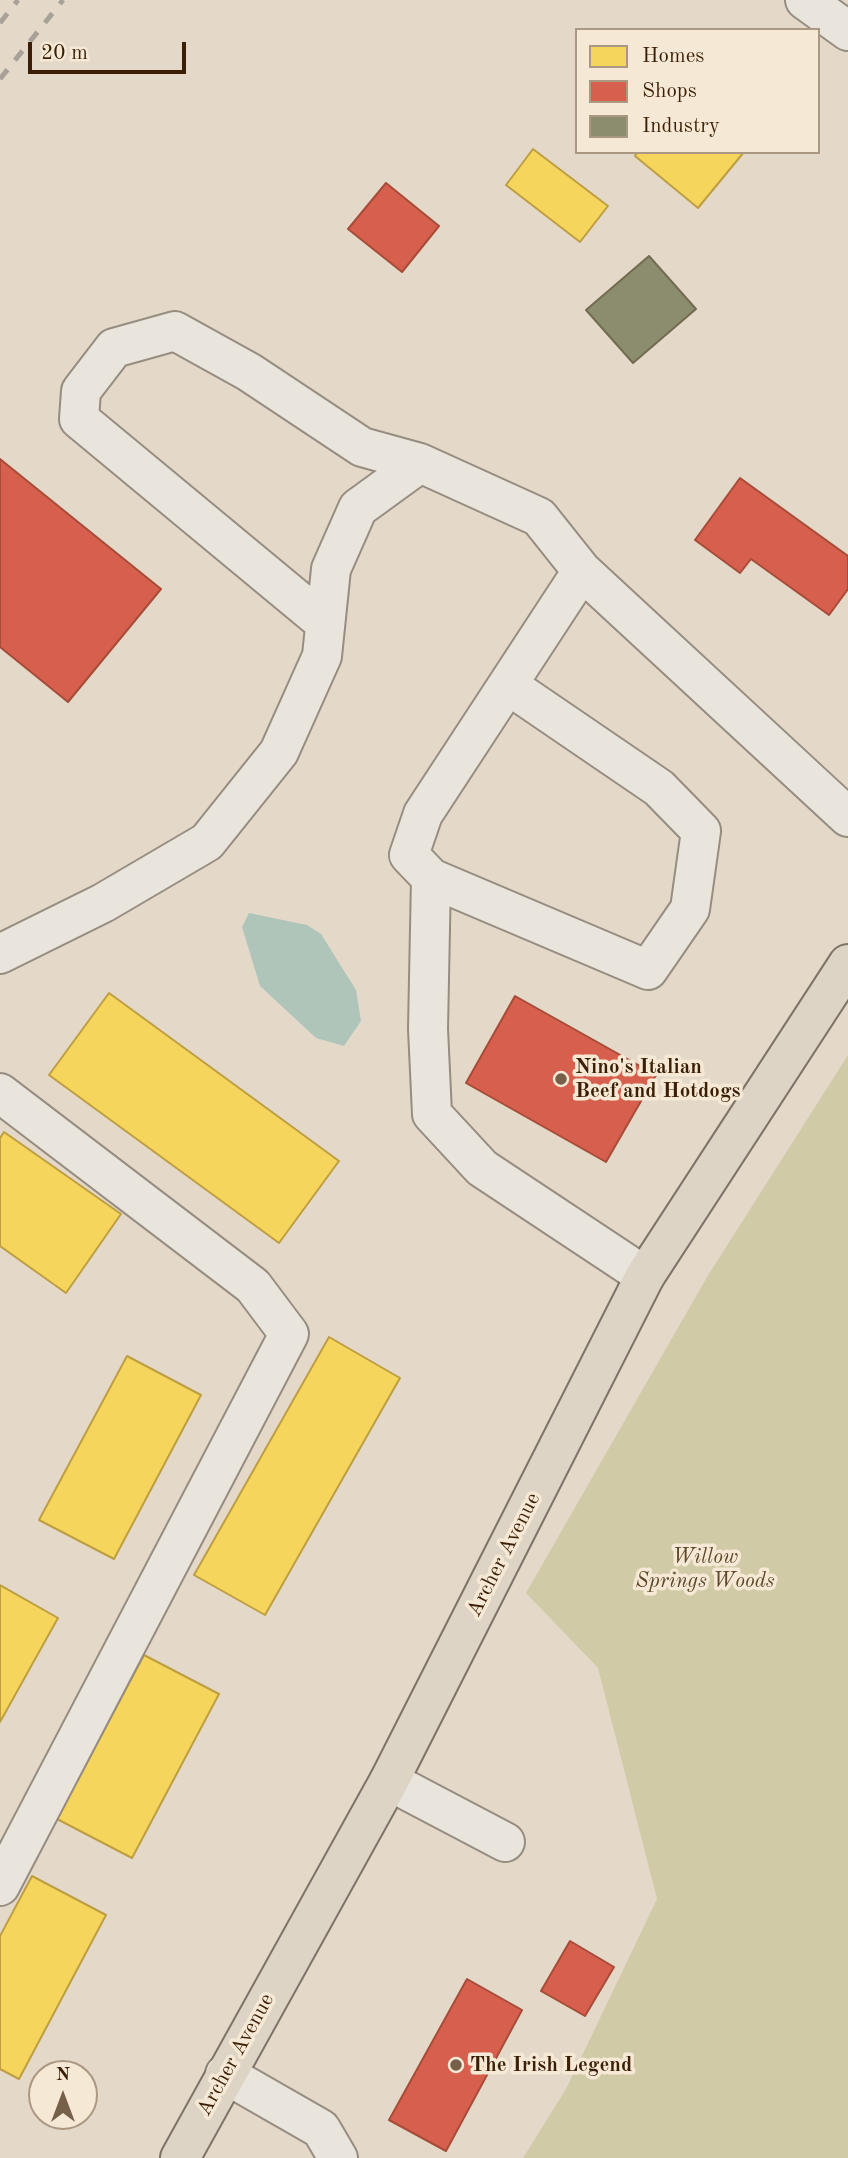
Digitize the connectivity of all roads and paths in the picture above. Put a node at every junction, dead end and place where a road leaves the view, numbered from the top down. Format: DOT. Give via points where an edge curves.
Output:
graph roads {
  1 [pos="805,0"];
  2 [pos="848,31"];
  3 [pos="420,463"];
  4 [pos="582,571"];
  5 [pos="326,622"];
  6 [pos="508,685"];
  7 [pos="848,817"];
  8 [pos="431,878"];
  9 [pos="0,954"];
  10 [pos="848,964"];
  11 [pos="0,1093"];
  12 [pos="645,1276"];
  13 [pos="389,1782"];
  14 [pos="505,1842"];
  15 [pos="0,1886"];
  16 [pos="225,2074"];
  17 [pos="180,2158"];
  18 [pos="338,2158"];
  1 -- 2 [label="lane"];
  3 -- 4 [label="lane" via="539,517"];
  3 -- 5 [label="lane" via="358,508 331,569"];
  3 -- 5 [label="lane" via="362,447 249,372 174,331 114,348 81,391 79,419"];
  4 -- 6 [label="lane"];
  4 -- 7 [label="lane"];
  5 -- 9 [label="lane" via="322,656 279,752 207,842 103,903"];
  6 -- 8 [label="lane" via="423,814 409,855"];
  6 -- 8 [label="lane" via="659,788 701,831 690,909 648,970"];
  8 -- 12 [label="lane" via="428,1029 432,1114 482,1168"];
  10 -- 12 [label="main road, Archer Avenue"];
  11 -- 15 [label="lane" via="253,1286 289,1334"];
  12 -- 13 [label="main road, Archer Avenue"];
  13 -- 14 [label="lane"];
  13 -- 16 [label="main road, Archer Avenue"];
  16 -- 17 [label="main road, Archer Avenue"];
  16 -- 18 [label="lane" via="321,2129"];
}
